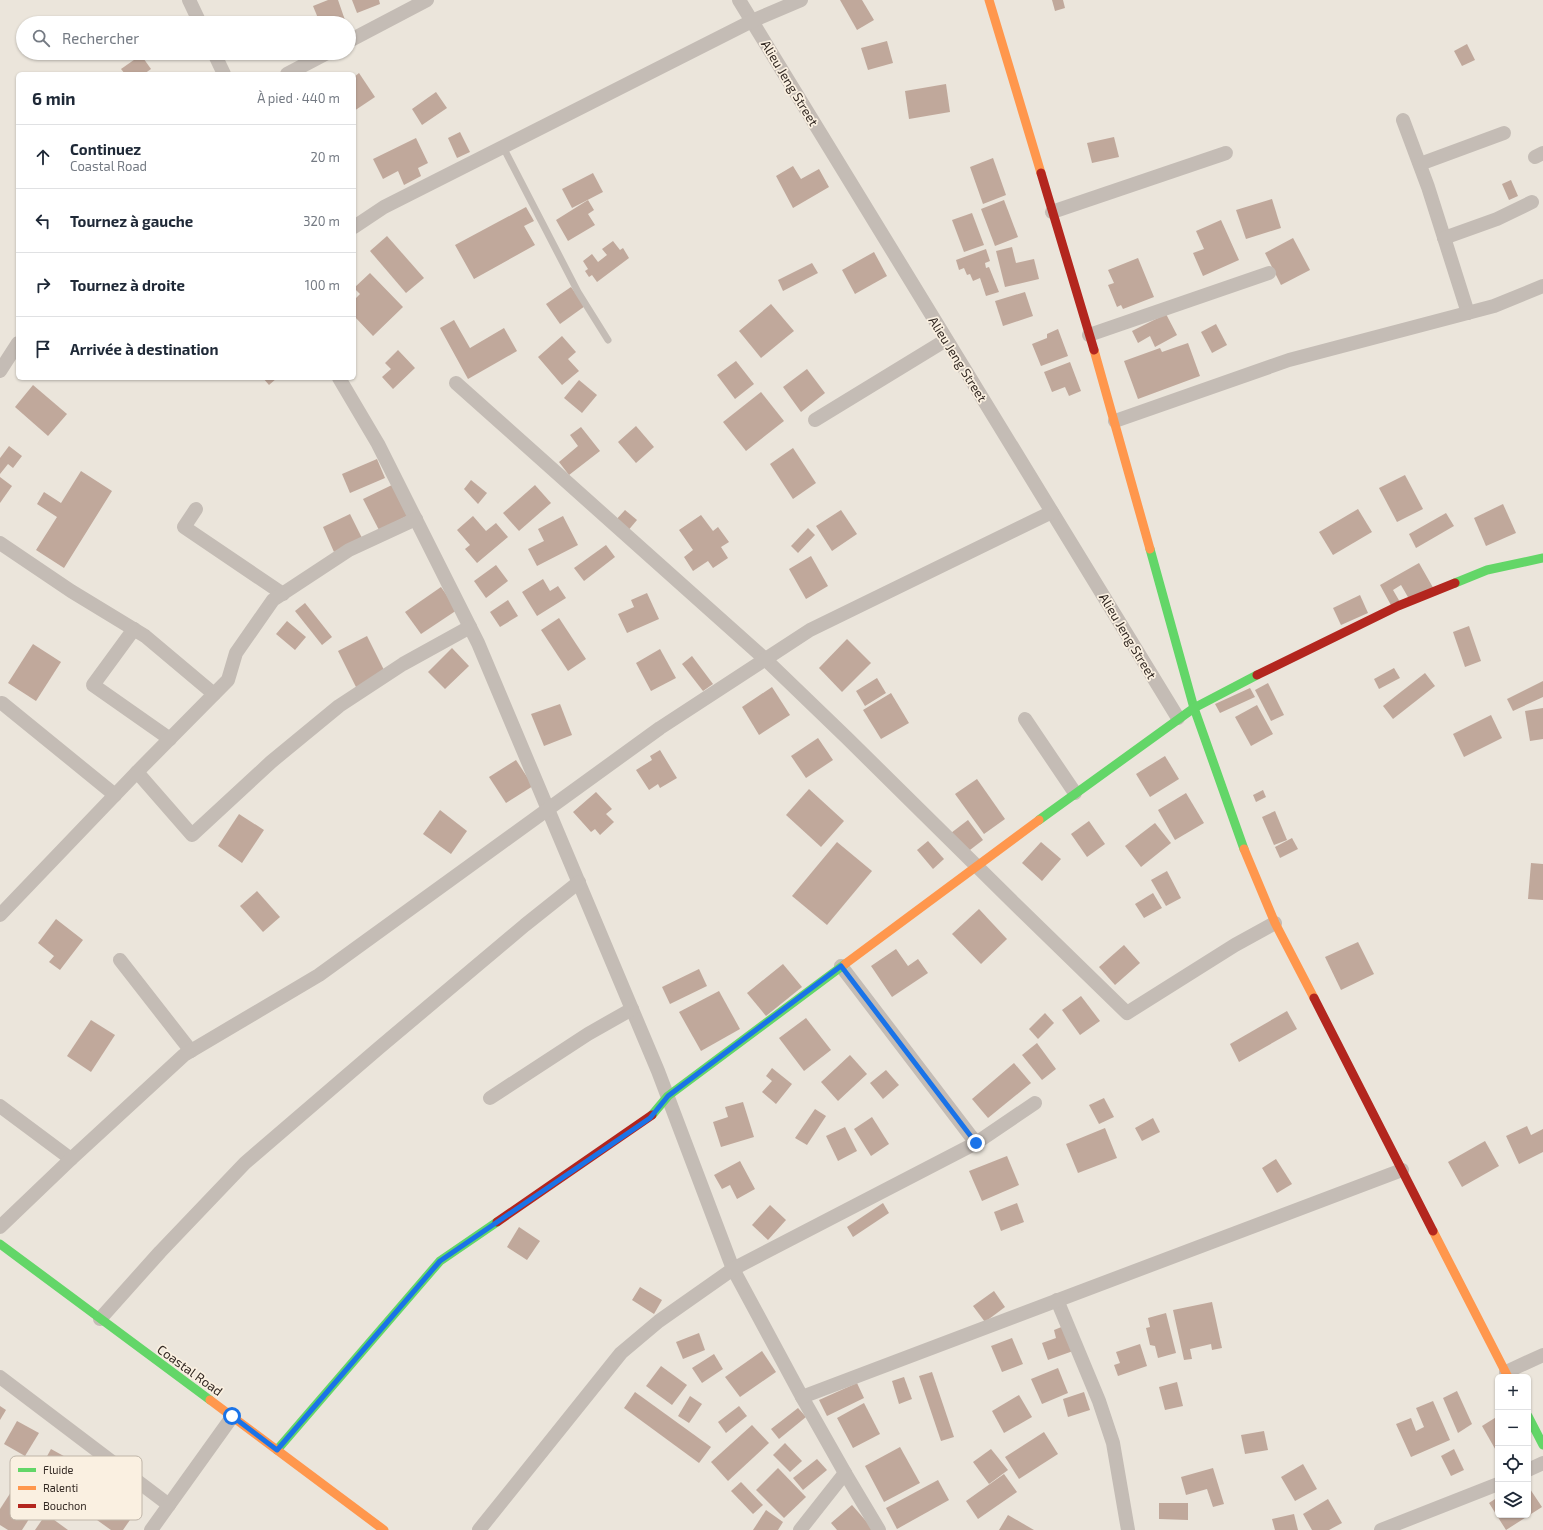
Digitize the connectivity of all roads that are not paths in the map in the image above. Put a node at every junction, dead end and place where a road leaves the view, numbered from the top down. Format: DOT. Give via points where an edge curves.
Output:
graph roads {
  1 [pos="189,0"];
  2 [pos="427,0"];
  3 [pos="739,0"];
  4 [pos="801,0"];
  5 [pos="989,0"];
  6 [pos="197,16"];
  7 [pos="752,21"];
  8 [pos="356,37"];
  9 [pos="217,60"];
  10 [pos="314,60"];
  11 [pos="223,72"];
  12 [pos="291,72"];
  13 [pos="1403,120"];
  14 [pos="1504,133"];
  15 [pos="503,147"];
  16 [pos="1226,153"];
  17 [pos="1420,164"];
  18 [pos="1532,202"];
  19 [pos="1052,212"];
  20 [pos="356,226"];
  21 [pos="1444,238"];
  22 [pos="1269,273"];
  23 [pos="1543,286"];
  24 [pos="1468,313"];
  25 [pos="1089,335"];
  26 [pos="608,340"];
  27 [pos="946,340"];
  28 [pos="16,346"];
  29 [pos="0,371"];
  30 [pos="340,380"];
  31 [pos="456,383"];
  32 [pos="815,420"];
  33 [pos="1115,421"];
  34 [pos="196,509"];
  35 [pos="1052,512"];
  36 [pos="416,519"];
  37 [pos="0,542"];
  38 [pos="1543,558"];
  39 [pos="283,594"];
  40 [pos="470,627"];
  41 [pos="134,629"];
  42 [pos="765,660"];
  43 [pos="214,694"];
  44 [pos="2,703"];
  45 [pos="1194,708"];
  46 [pos="1178,718"];
  47 [pos="1025,719"];
  48 [pos="170,738"];
  49 [pos="137,772"];
  50 [pos="1075,794"];
  51 [pos="115,795"];
  52 [pos="548,808"];
  53 [pos="976,866"];
  54 [pos="579,882"];
  55 [pos="0,915"];
  56 [pos="1275,923"];
  57 [pos="120,960"];
  58 [pos="841,966"];
  59 [pos="632,1009"];
  60 [pos="191,1051"];
  61 [pos="668,1096"];
  62 [pos="490,1098"];
  63 [pos="1036,1103"];
  64 [pos="0,1106"];
  65 [pos="976,1143"];
  66 [pos="71,1159"];
  67 [pos="1402,1170"];
  68 [pos="0,1227"];
  69 [pos="0,1244"];
  70 [pos="734,1269"];
  71 [pos="1057,1300"];
  72 [pos="100,1319"];
  73 [pos="1543,1355"];
  74 [pos="1506,1374"];
  75 [pos="1509,1374"];
  76 [pos="0,1377"];
  77 [pos="802,1397"];
  78 [pos="232,1416"];
  79 [pos="1531,1422"];
  80 [pos="1543,1445"];
  81 [pos="277,1450"];
  82 [pos="104,1456"];
  83 [pos="1543,1464"];
  84 [pos="1531,1469"];
  85 [pos="845,1473"];
  86 [pos="142,1485"];
  87 [pos="1495,1485"];
  88 [pos="169,1505"];
  89 [pos="151,1530"];
  90 [pos="384,1530"];
  91 [pos="479,1530"];
  92 [pos="800,1530"];
  93 [pos="879,1530"];
  94 [pos="1128,1530"];
  95 [pos="1381,1530"];
  1 -- 6 [label="street"];
  2 -- 8 [label="street"];
  3 -- 7 [label="street, Alieu Jeng Street"];
  4 -- 7 [label="street"];
  5 -- 19 [label="street"];
  7 -- 15 [label="street"];
  7 -- 27 [label="street, Alieu Jeng Street"];
  9 -- 11 [label="street"];
  10 -- 12 [label="street"];
  13 -- 17 [label="street"];
  14 -- 17 [label="street"];
  15 -- 20 [label="street" via="384,207"];
  15 -- 26 [label="lane" via="578,292"];
  16 -- 19 [label="street"];
  17 -- 21 [label="street"];
  18 -- 21 [label="street" via="1497,219"];
  19 -- 25 [label="street"];
  21 -- 24 [label="street"];
  22 -- 25 [label="street"];
  23 -- 24 [label="street" via="1494,306"];
  24 -- 33 [label="street" via="1289,360"];
  25 -- 33 [label="street"];
  27 -- 32 [label="street"];
  27 -- 35 [label="street, Alieu Jeng Street"];
  28 -- 29 [label="street"];
  30 -- 36 [label="street" via="378,444"];
  31 -- 42 [label="street"];
  33 -- 45 [label="street"];
  34 -- 39 [label="street" via="184,527"];
  35 -- 42 [label="street" via="810,630"];
  35 -- 46 [label="street, Alieu Jeng Street"];
  36 -- 39 [label="street" via="349,550"];
  36 -- 40 [label="street"];
  37 -- 41 [label="street" via="71,591"];
  38 -- 45 [label="street" via="1487,570 1398,606"];
  39 -- 43 [label="street" via="273,600 236,653 228,680"];
  40 -- 49 [label="street" via="403,664 339,706 271,762 192,834"];
  40 -- 52 [label="street"];
  41 -- 43 [label="street"];
  41 -- 48 [label="street" via="93,684"];
  42 -- 52 [label="street" via="660,728"];
  42 -- 53 [label="street"];
  43 -- 48 [label="street"];
  44 -- 51 [label="street"];
  45 -- 46 [label="street"];
  45 -- 56 [label="street" via="1240,841"];
  46 -- 50 [label="street"];
  47 -- 50 [label="street"];
  48 -- 49 [label="street"];
  49 -- 51 [label="street"];
  50 -- 53 [label="street"];
  51 -- 55 [label="street"];
  52 -- 54 [label="street"];
  52 -- 60 [label="street" via="318,975"];
  53 -- 56 [label="street" via="1127,1013"];
  53 -- 58 [label="street"];
  54 -- 59 [label="street"];
  54 -- 72 [label="street" via="245,1163"];
  56 -- 67 [label="street"];
  57 -- 60 [label="street"];
  58 -- 61 [label="street"];
  58 -- 65 [label="street"];
  59 -- 61 [label="street"];
  59 -- 62 [label="street" via="588,1034"];
  60 -- 66 [label="street"];
  61 -- 70 [label="street"];
  61 -- 81 [label="street" via="650,1118 440,1261"];
  63 -- 65 [label="street"];
  64 -- 66 [label="street"];
  65 -- 70 [label="street"];
  66 -- 68 [label="street"];
  67 -- 71 [label="street"];
  67 -- 74 [label="street"];
  69 -- 72 [label="street, Coastal Road"];
  70 -- 77 [label="street"];
  70 -- 91 [label="street" via="659,1321 621,1353"];
  71 -- 77 [label="street"];
  71 -- 94 [label="street" via="1113,1443"];
  72 -- 78 [label="street, Coastal Road"];
  73 -- 75 [label="street"];
  76 -- 82 [label="street"];
  77 -- 85 [label="street"];
  78 -- 81 [label="street, Coastal Road"];
  78 -- 88 [label="street"];
  79 -- 80 [label="street"];
  81 -- 90 [label="street, Coastal Road"];
  83 -- 84 [label="street"];
  85 -- 92 [label="street"];
  85 -- 93 [label="street"];
  86 -- 88 [label="street"];
  87 -- 95 [label="street"];
  88 -- 89 [label="street"];
}
